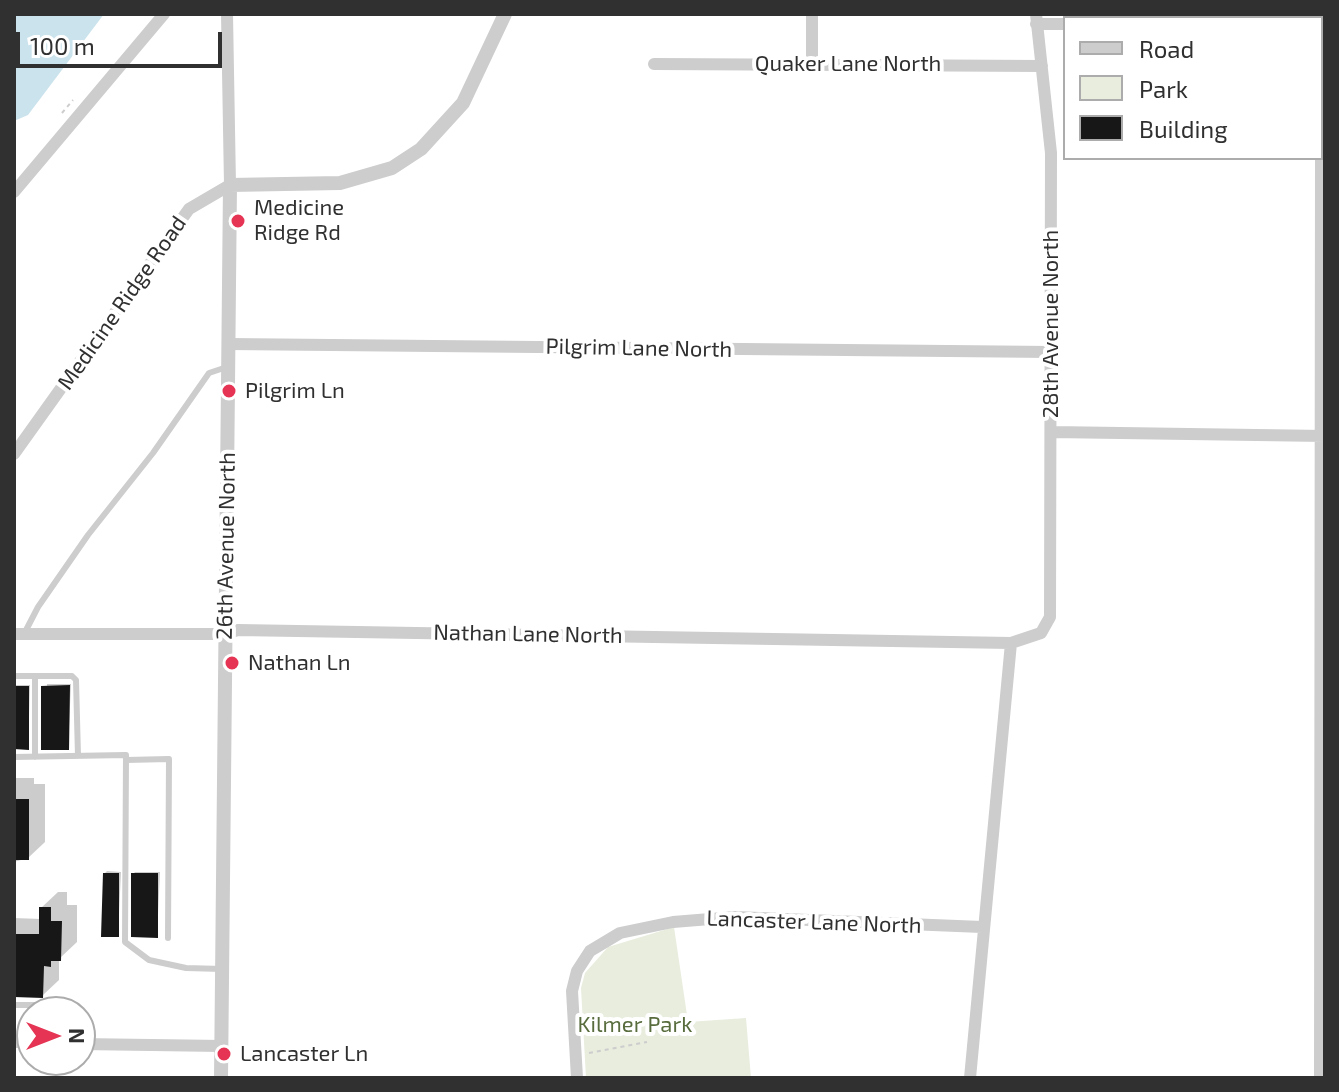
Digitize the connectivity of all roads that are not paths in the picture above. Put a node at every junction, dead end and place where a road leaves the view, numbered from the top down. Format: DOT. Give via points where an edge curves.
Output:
graph roads {
  1 [pos="164,14"];
  2 [pos="227,14"];
  3 [pos="505,14"];
  4 [pos="812,14"];
  5 [pos="1036,19"];
  6 [pos="1063,24"];
  7 [pos="654,64"];
  8 [pos="812,64"];
  9 [pos="1042,66"];
  10 [pos="1321,160"];
  11 [pos="230,185"];
  12 [pos="14,192"];
  13 [pos="228,344"];
  14 [pos="1051,352"];
  15 [pos="227,367"];
  16 [pos="1052,432"];
  17 [pos="1323,436"];
  18 [pos="14,454"];
  19 [pos="1041,633"];
  20 [pos="19,634"];
  21 [pos="225,634"];
  22 [pos="1011,643"];
  23 [pos="14,676"];
  24 [pos="35,676"];
  25 [pos="78,756"];
  26 [pos="14,757"];
  27 [pos="35,757"];
  28 [pos="126,760"];
  29 [pos="982,927"];
  30 [pos="168,938"];
  31 [pos="222,969"];
  32 [pos="96,1044"];
  33 [pos="222,1046"];
  34 [pos="221,1078"];
  35 [pos="577,1078"];
  36 [pos="970,1078"];
  37 [pos="1320,1078"];
  1 -- 12 [label="street"];
  2 -- 11 [label="street, 26th Avenue North"];
  3 -- 11 [label="street, Medicine Ridge Road" via="463,103 421,149 392,168 340,183"];
  4 -- 8 [label="street"];
  5 -- 6 [label="street"];
  5 -- 9 [label="street, 28th Avenue North"];
  7 -- 8 [label="street, Quaker Lane North"];
  8 -- 9 [label="street, Quaker Lane North"];
  9 -- 14 [label="street, 28th Avenue North" via="1051,153"];
  10 -- 17 [label="street"];
  11 -- 13 [label="street, 26th Avenue North"];
  11 -- 18 [label="street, Medicine Ridge Road" via="189,209"];
  13 -- 14 [label="street, Pilgrim Lane North"];
  13 -- 15 [label="street, 26th Avenue North"];
  14 -- 16 [label="street, 28th Avenue North"];
  15 -- 20 [label="lane" via="209,373"];
  15 -- 21 [label="street, 26th Avenue North"];
  16 -- 17 [label="street"];
  16 -- 19 [label="street, 28th Avenue North" via="1050,617"];
  17 -- 37 [label="street"];
  19 -- 22 [label="street, Nathan Lane North"];
  20 -- 21 [label="street, Nathan Lane North"];
  21 -- 22 [label="street, Nathan Lane North" via="238,630"];
  21 -- 31 [label="street, 26th Avenue North"];
  22 -- 29 [label="street"];
  23 -- 24 [label="lane"];
  24 -- 25 [label="lane" via="76,680"];
  24 -- 27 [label="lane"];
  25 -- 27 [label="lane"];
  25 -- 28 [label="lane" via="126,755"];
  26 -- 27 [label="lane"];
  28 -- 30 [label="lane" via="169,759"];
  28 -- 31 [label="lane" via="125,942 149,960"];
  29 -- 35 [label="street, Lancaster Lane North" via="724,917 620,933 583,960 575,981"];
  29 -- 36 [label="street"];
  31 -- 33 [label="street, 26th Avenue North"];
  32 -- 33 [label="street"];
  33 -- 34 [label="street, 26th Avenue North"];
}
